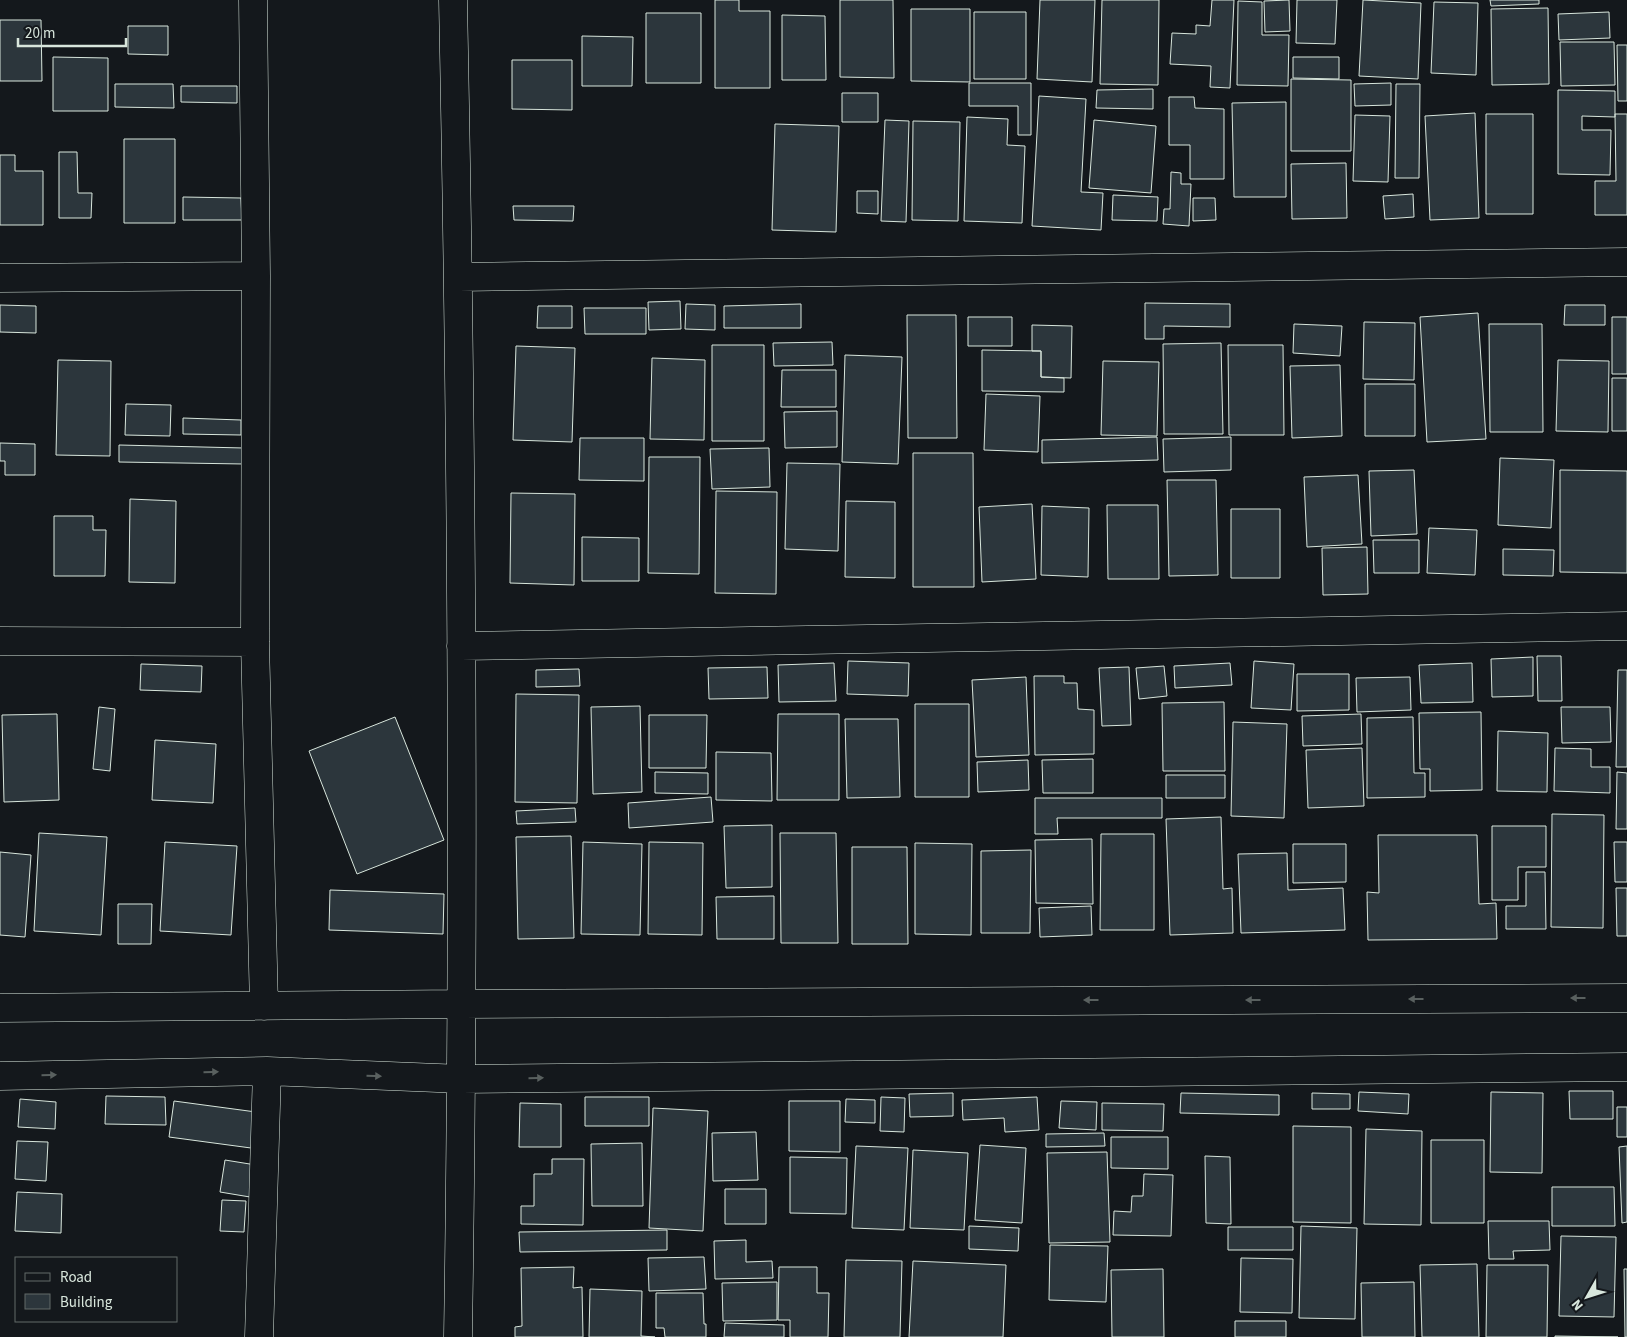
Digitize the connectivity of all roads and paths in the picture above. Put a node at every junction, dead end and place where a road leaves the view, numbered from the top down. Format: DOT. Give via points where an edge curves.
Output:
graph roads {
  1 [pos="253,0"];
  2 [pos="453,0"];
  3 [pos="1627,262"];
  4 [pos="256,276"];
  5 [pos="459,277"];
  6 [pos="0,278"];
  7 [pos="1627,626"];
  8 [pos="0,641"];
  9 [pos="255,642"];
  10 [pos="461,646"];
  11 [pos="1627,998"];
  12 [pos="462,1004"];
  13 [pos="264,1006"];
  14 [pos="0,1008"];
  15 [pos="1627,1067"];
  16 [pos="267,1072"];
  17 [pos="0,1076"];
  18 [pos="462,1079"];
  19 [pos="259,1337"];
  20 [pos="458,1337"];
  1 -- 4 [label="street"];
  2 -- 5 [label="street"];
  3 -- 5 [label="street"];
  4 -- 6 [label="street"];
  4 -- 9 [label="street"];
  5 -- 10 [label="street"];
  7 -- 10 [label="street"];
  8 -- 9 [label="street"];
  9 -- 13 [label="street"];
  10 -- 12 [label="street"];
  11 -- 12 [label="street, one-way"];
  12 -- 13 [label="street"];
  12 -- 18 [label="street"];
  13 -- 14 [label="street"];
  18 -- 15 [label="street, one-way"];
  17 -- 16 [label="street, one-way"];
  16 -- 18 [label="street, one-way"];
  16 -- 19 [label="street"];
  18 -- 20 [label="street"];
}
